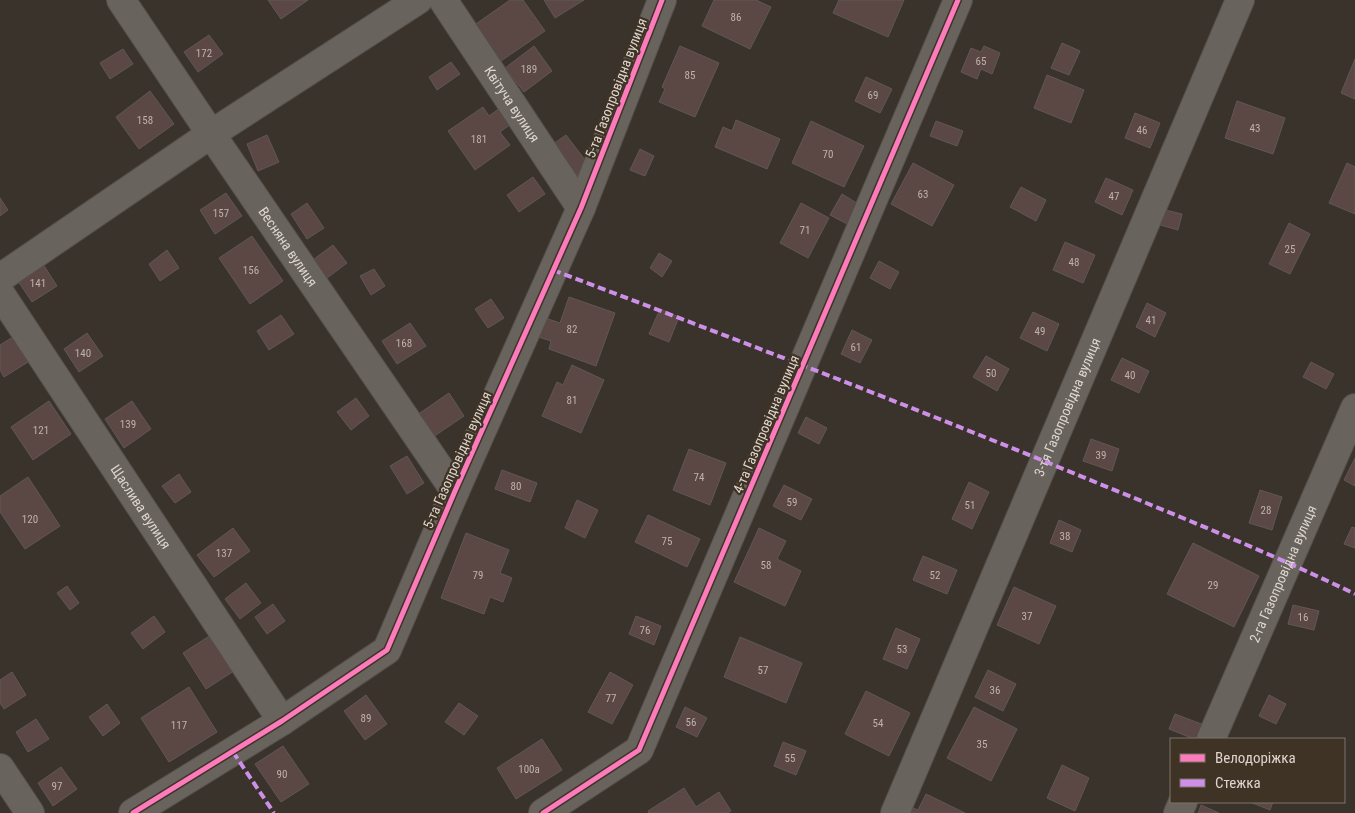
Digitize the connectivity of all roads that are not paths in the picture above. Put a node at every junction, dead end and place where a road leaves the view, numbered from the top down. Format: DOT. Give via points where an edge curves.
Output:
graph roads {
  1 [pos="121,0"];
  2 [pos="418,0"];
  3 [pos="443,0"];
  4 [pos="662,0"];
  5 [pos="958,0"];
  6 [pos="1240,0"];
  7 [pos="211,134"];
  8 [pos="581,208"];
  9 [pos="0,278"];
  10 [pos="0,293"];
  11 [pos="1355,408"];
  12 [pos="455,492"];
  13 [pos="282,721"];
  14 [pos="1210,738"];
  15 [pos="0,768"];
  16 [pos="30,813"];
  17 [pos="133,813"];
  18 [pos="543,813"];
  19 [pos="895,813"];
  1 -- 7 [label="street, Весняна вулиця"];
  2 -- 7 [label="street"];
  3 -- 8 [label="street, Квітуча вулиця"];
  4 -- 8 [label="street, 5-та Газопровідна вулиця"];
  5 -- 18 [label="street, 4-та Газопровідна вулиця" via="639,750"];
  6 -- 19 [label="street, 3-тя Газопровідна вулиця"];
  7 -- 9 [label="street"];
  7 -- 12 [label="street, Весняна вулиця"];
  8 -- 12 [label="street, 5-та Газопровідна вулиця"];
  10 -- 13 [label="street, Щаслива вулиця"];
  11 -- 14 [label="street, 2-га Газопровідна вулиця"];
  12 -- 13 [label="street, 5-та Газопровідна вулиця" via="387,650"];
  13 -- 17 [label="street, 5-та Газопровідна вулиця"];
  15 -- 16 [label="street"];
}
